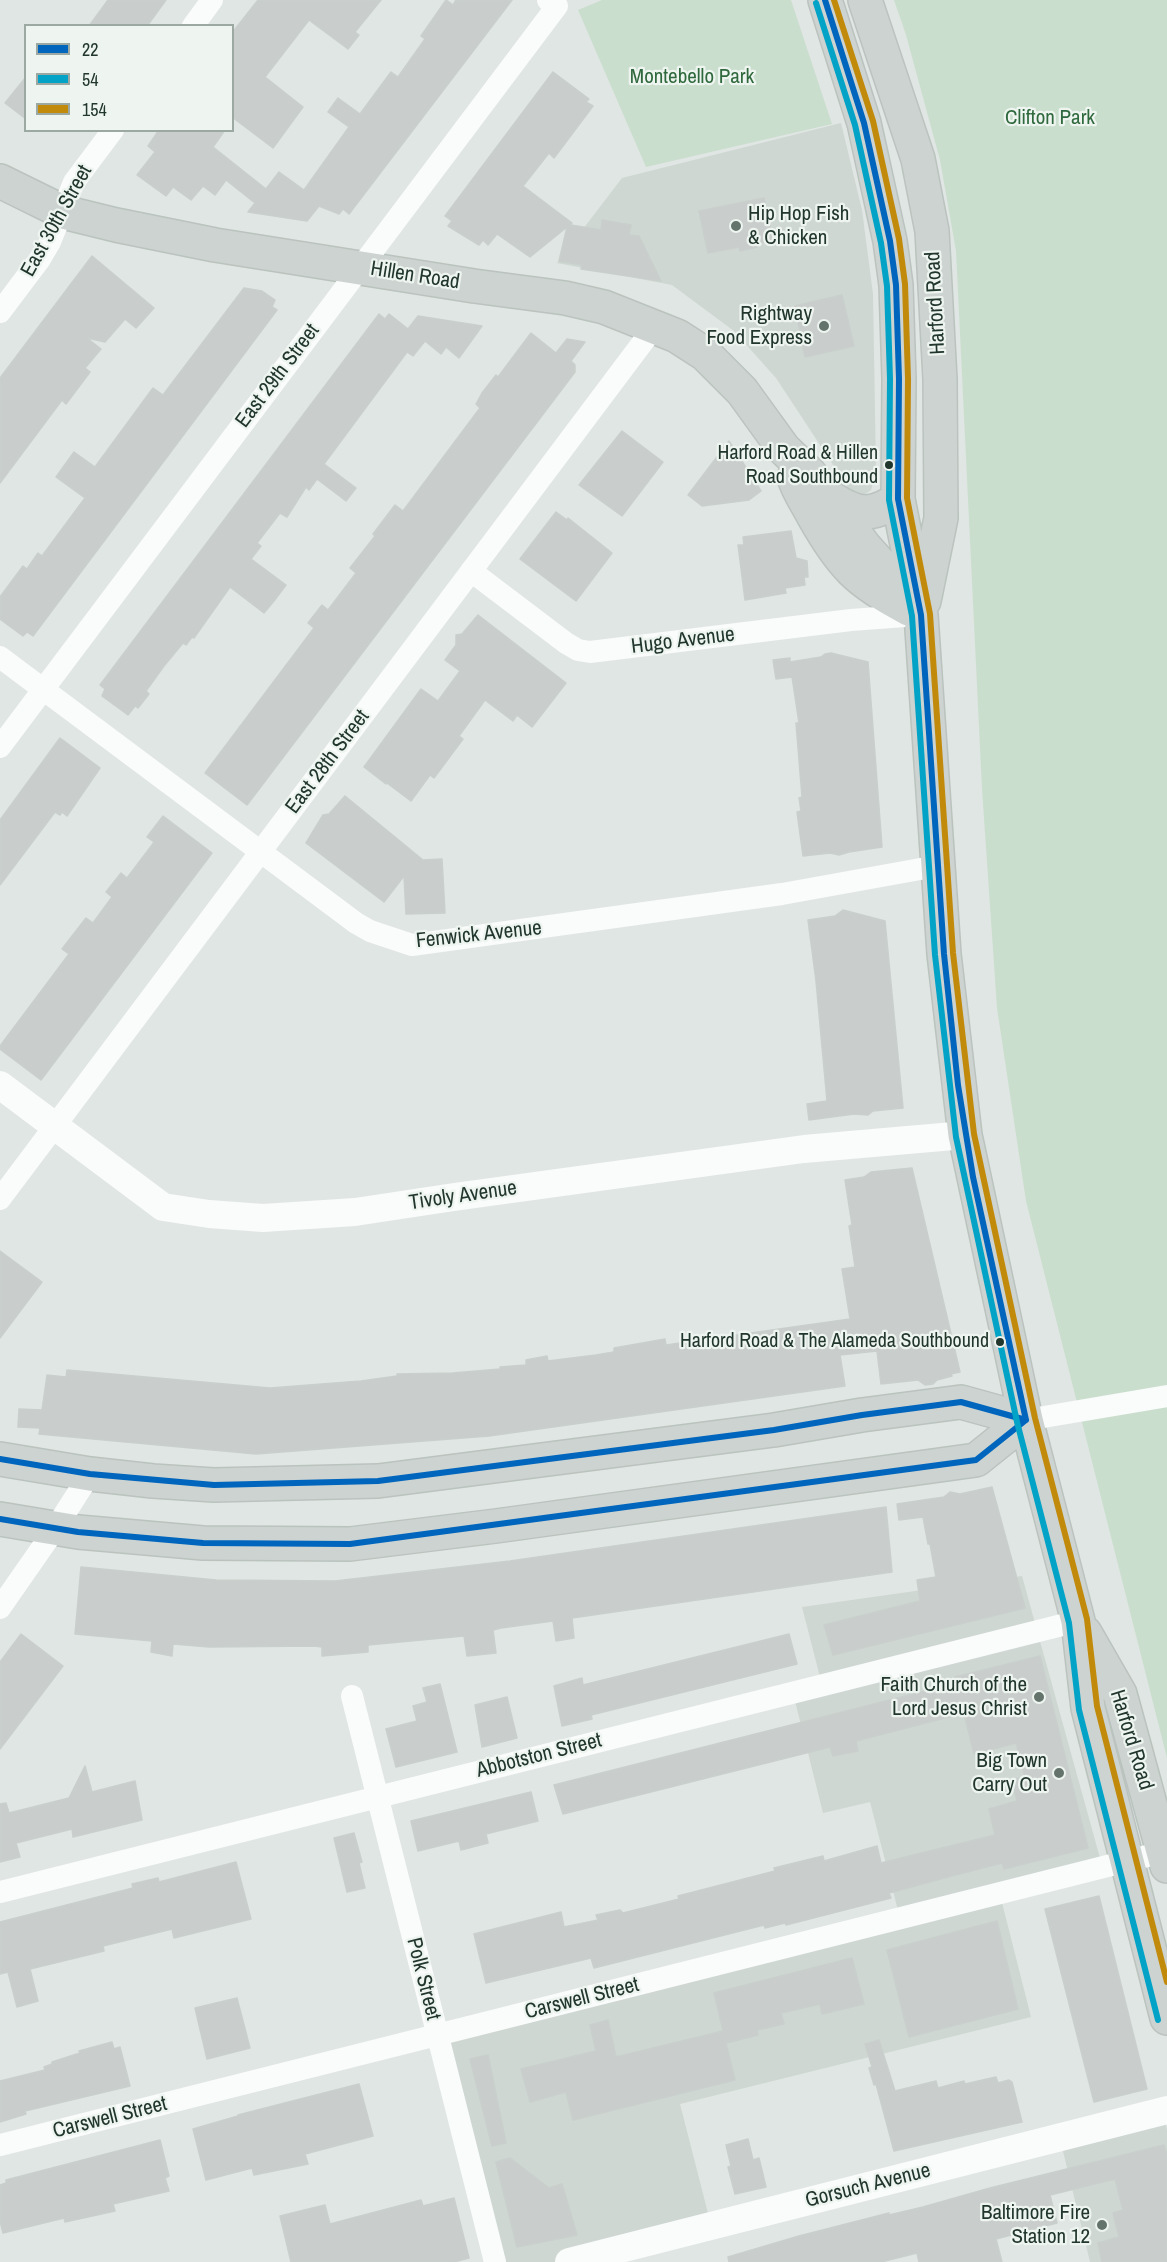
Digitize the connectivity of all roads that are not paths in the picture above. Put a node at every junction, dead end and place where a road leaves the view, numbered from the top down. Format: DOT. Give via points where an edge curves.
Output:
graph roads {
  1 [pos="212,0"];
  2 [pos="825,0"];
  3 [pos="865,0"];
  4 [pos="552,3"];
  5 [pos="194,24"];
  6 [pos="112,132"];
  7 [pos="0,181"];
  8 [pos="63,212"];
  9 [pos="359,267"];
  10 [pos="0,312"];
  11 [pos="655,326"];
  12 [pos="784,449"];
  13 [pos="828,496"];
  14 [pos="898,499"];
  15 [pos="471,571"];
  16 [pos="921,615"];
  17 [pos="0,657"];
  18 [pos="43,689"];
  19 [pos="0,747"];
  20 [pos="261,851"];
  21 [pos="937,866"];
  22 [pos="0,1085"];
  23 [pos="54,1127"];
  24 [pos="965,1135"];
  25 [pos="0,1199"];
  26 [pos="1167,1396"];
  27 [pos="1026,1420"];
  28 [pos="0,1459"];
  29 [pos="90,1474"];
  30 [pos="0,1519"];
  31 [pos="55,1529"];
  32 [pos="0,1608"];
  33 [pos="1078,1621"];
  34 [pos="352,1696"];
  35 [pos="377,1797"];
  36 [pos="1165,1859"];
  37 [pos="1126,1862"];
  38 [pos="0,1892"];
  39 [pos="1167,2018"];
  40 [pos="437,2035"];
  41 [pos="1167,2110"];
  42 [pos="0,2145"];
  43 [pos="495,2262"];
  44 [pos="569,2262"];
  1 -- 5 [label="street"];
  2 -- 14 [label="main road, Harford Road" via="864,123 890,242 896,285"];
  3 -- 16 [label="main road, Harford Road" via="918,159 932,231 940,379 940,518"];
  4 -- 9 [label="street, East 29th Street"];
  6 -- 8 [label="street, East 30th Street" via="74,182"];
  7 -- 8 [label="main road, Hillen Road"];
  8 -- 9 [label="main road, Hillen Road" via="215,245"];
  8 -- 10 [label="street, East 30th Street" via="40,260"];
  9 -- 11 [label="main road, Hillen Road" via="565,298"];
  9 -- 18 [label="street, East 29th Street"];
  11 -- 12 [label="main road, Hillen Road" via="696,348 725,372"];
  11 -- 15 [label="street, East 28th Street"];
  12 -- 13 [label="main road, Hillen Road"];
  12 -- 16 [label="main road, Hillen Road" via="795,483 842,561 859,579"];
  13 -- 14 [label="main road" via="861,513 874,513"];
  13 -- 16 [label="main road, Hillen Road"];
  14 -- 16 [label="main road, Harford Road"];
  15 -- 16 [label="street, Hugo Avenue" via="566,643 590,652"];
  15 -- 20 [label="street, East 28th Street"];
  16 -- 21 [label="main road, Harford Road"];
  17 -- 18 [label="street, Fenwick Avenue"];
  18 -- 19 [label="street, East 29th Street"];
  18 -- 20 [label="street, Fenwick Avenue"];
  20 -- 21 [label="street, Fenwick Avenue" via="369,931 412,945 782,894"];
  20 -- 23 [label="street, East 28th Street"];
  21 -- 24 [label="main road, Harford Road"];
  22 -- 23 [label="street, Tivoly Avenue"];
  23 -- 24 [label="street, Tivoly Avenue" via="163,1207 263,1218 355,1212 804,1149"];
  23 -- 25 [label="street, East 28th Street"];
  24 -- 27 [label="main road, Harford Road"];
  26 -- 27 [label="street"];
  27 -- 29 [label="main road" via="961,1402 378,1481 214,1485"];
  27 -- 31 [label="main road" via="976,1460 408,1538 350,1544 203,1543"];
  27 -- 33 [label="main road, Harford Road"];
  28 -- 29 [label="main road"];
  29 -- 31 [label="street"];
  30 -- 31 [label="main road"];
  31 -- 32 [label="street"];
  33 -- 35 [label="street, Abbotston Street"];
  33 -- 36 [label="main road, Harford Road" via="1120,1694"];
  33 -- 37 [label="main road, Harford Road" via="1088,1708"];
  34 -- 35 [label="street, Polk Street"];
  35 -- 38 [label="street, Abbotston Street"];
  35 -- 40 [label="street, Polk Street"];
  36 -- 37 [label="street, Carswell Street"];
  37 -- 39 [label="main road, Harford Road"];
  37 -- 40 [label="street, Carswell Street"];
  40 -- 42 [label="street, Carswell Street"];
  40 -- 43 [label="street, Polk Street"];
  41 -- 44 [label="street, Gorsuch Avenue"];
}
